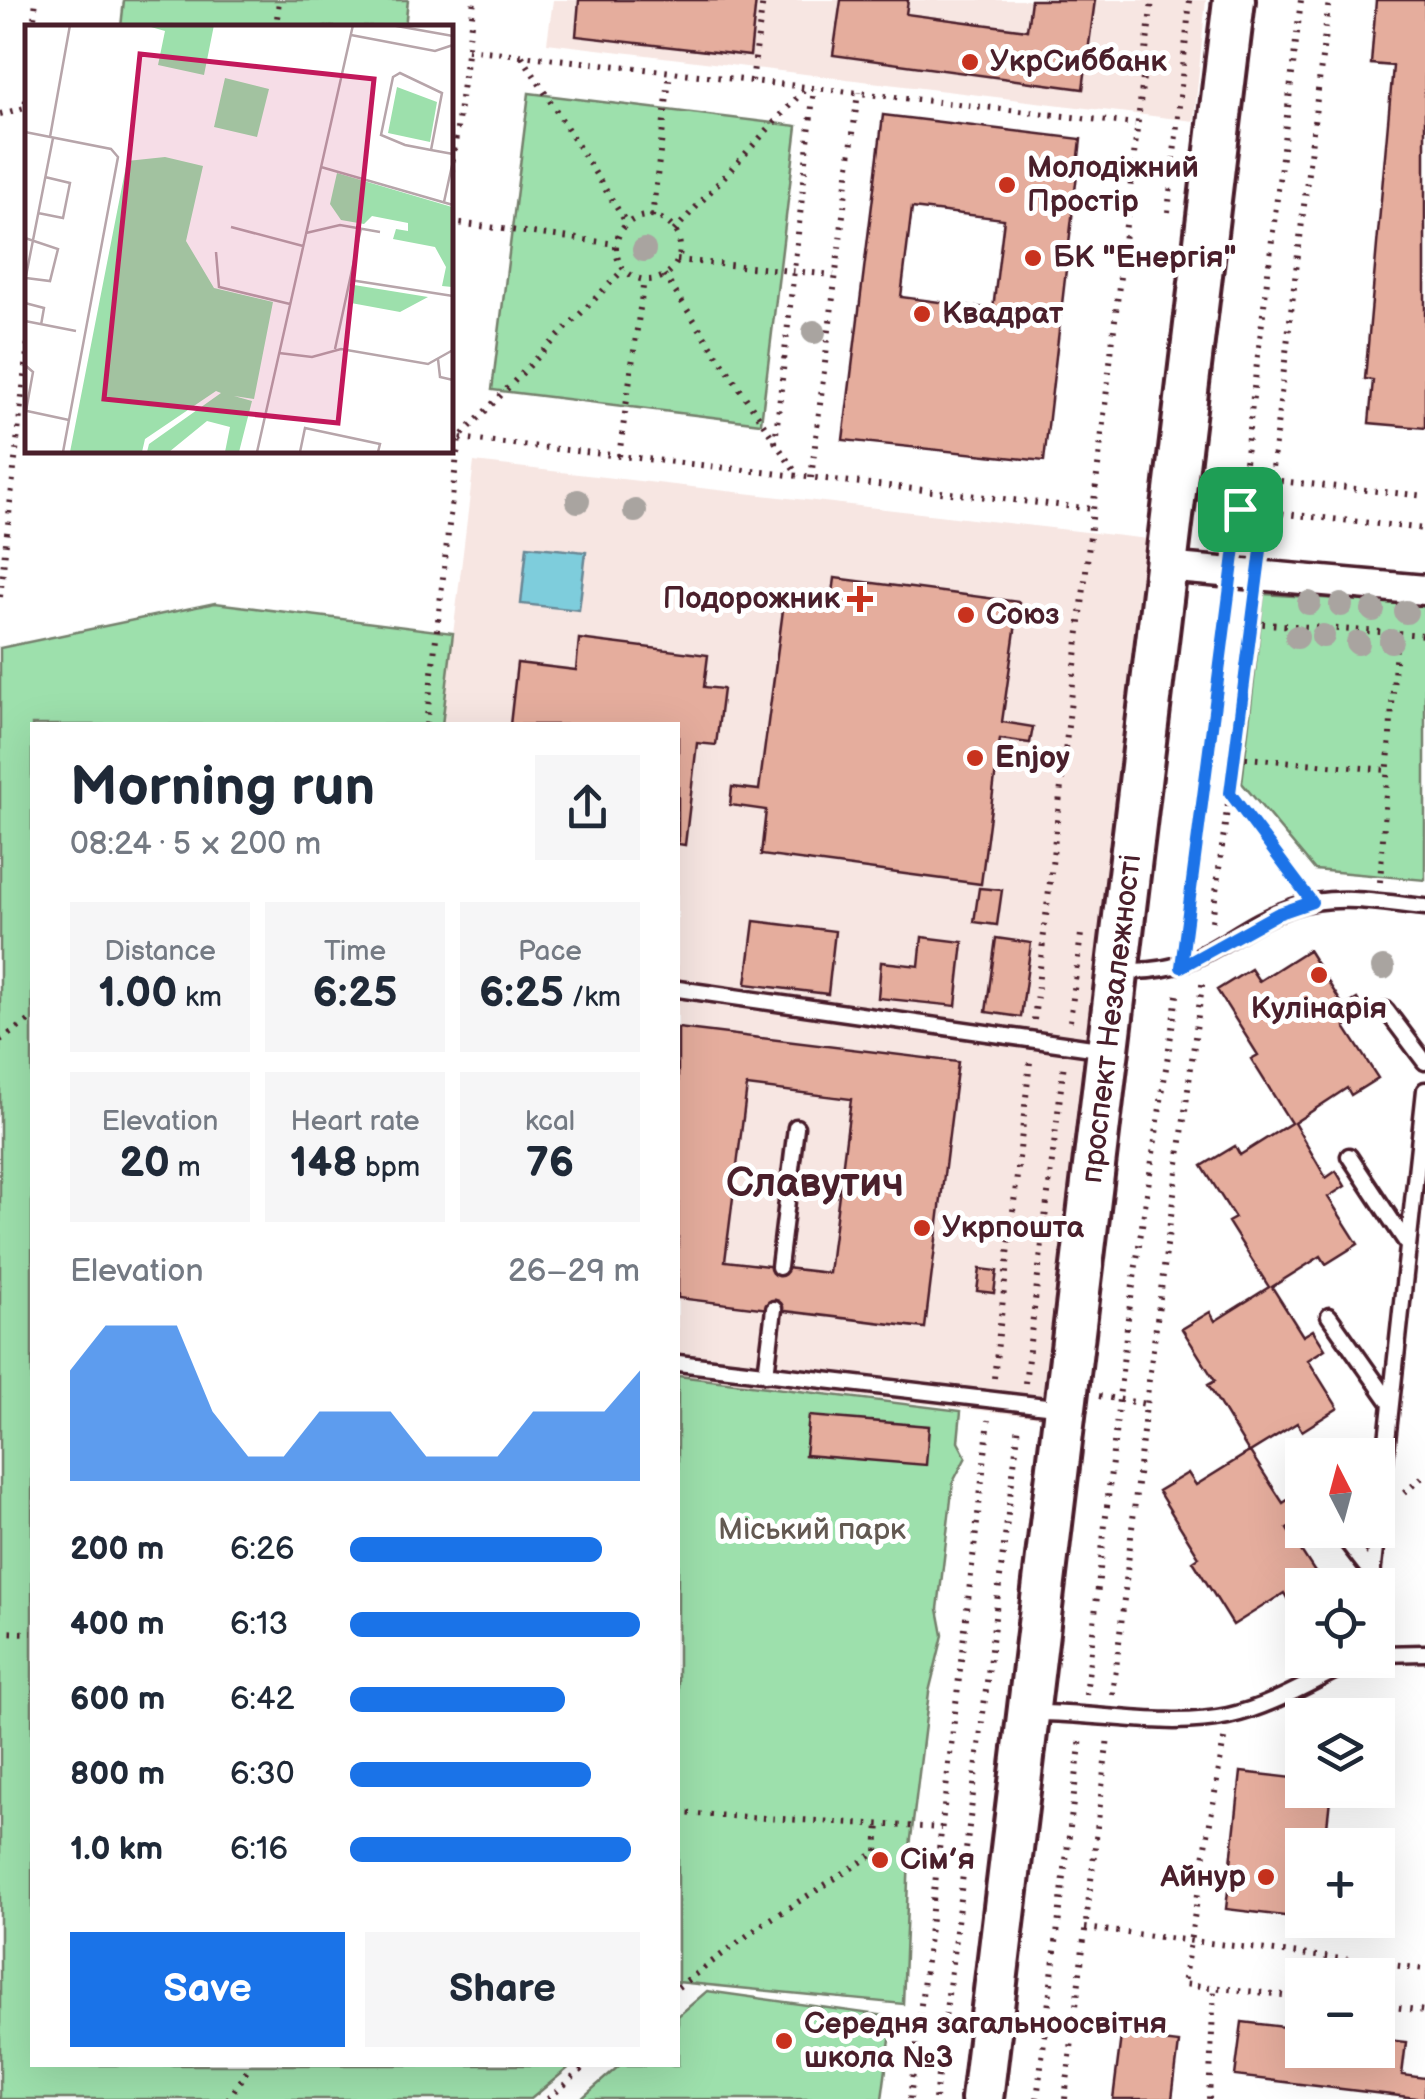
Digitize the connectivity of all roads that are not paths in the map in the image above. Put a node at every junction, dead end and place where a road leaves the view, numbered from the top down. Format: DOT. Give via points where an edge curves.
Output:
graph roads {
  1 [pos="1234,0"];
  2 [pos="1166,567"];
  3 [pos="1425,590"];
  4 [pos="1425,907"];
  5 [pos="1116,969"];
  6 [pos="680,989"];
  7 [pos="1386,1010"];
  8 [pos="1106,1050"];
  9 [pos="1425,1062"];
  10 [pos="1425,1090"];
  11 [pos="796,1128"];
  12 [pos="1349,1156"];
  13 [pos="1419,1204"];
  14 [pos="1418,1227"];
  15 [pos="1408,1245"];
  16 [pos="779,1267"];
  17 [pos="774,1309"];
  18 [pos="1329,1316"];
  19 [pos="680,1363"];
  20 [pos="766,1374"];
  21 [pos="1391,1404"];
  22 [pos="1063,1408"];
  23 [pos="1387,1438"];
  24 [pos="1425,1653"];
  25 [pos="1395,1654"];
  26 [pos="1320,1678"];
  27 [pos="1027,1713"];
  28 [pos="982,2099"];
  1 -- 2 [label="street, проспект Незалежності"];
  2 -- 3 [label="street"];
  2 -- 5 [label="street, проспект Незалежності"];
  4 -- 5 [label="lane" via="1312,902 1181,967"];
  5 -- 8 [label="street, проспект Незалежності"];
  6 -- 8 [label="lane"];
  7 -- 9 [label="lane"];
  8 -- 22 [label="street, проспект Незалежності"];
  10 -- 13 [label="lane"];
  11 -- 16 [label="lane"];
  12 -- 15 [label="lane"];
  13 -- 14 [label="lane"];
  14 -- 15 [label="lane"];
  15 -- 21 [label="lane"];
  17 -- 20 [label="lane"];
  18 -- 21 [label="lane"];
  19 -- 20 [label="lane"];
  20 -- 22 [label="lane"];
  21 -- 23 [label="lane"];
  22 -- 27 [label="street, проспект Незалежності"];
  24 -- 25 [label="lane"];
  26 -- 27 [label="lane" via="1228,1716"];
  27 -- 28 [label="street, проспект Незалежності"];
}
